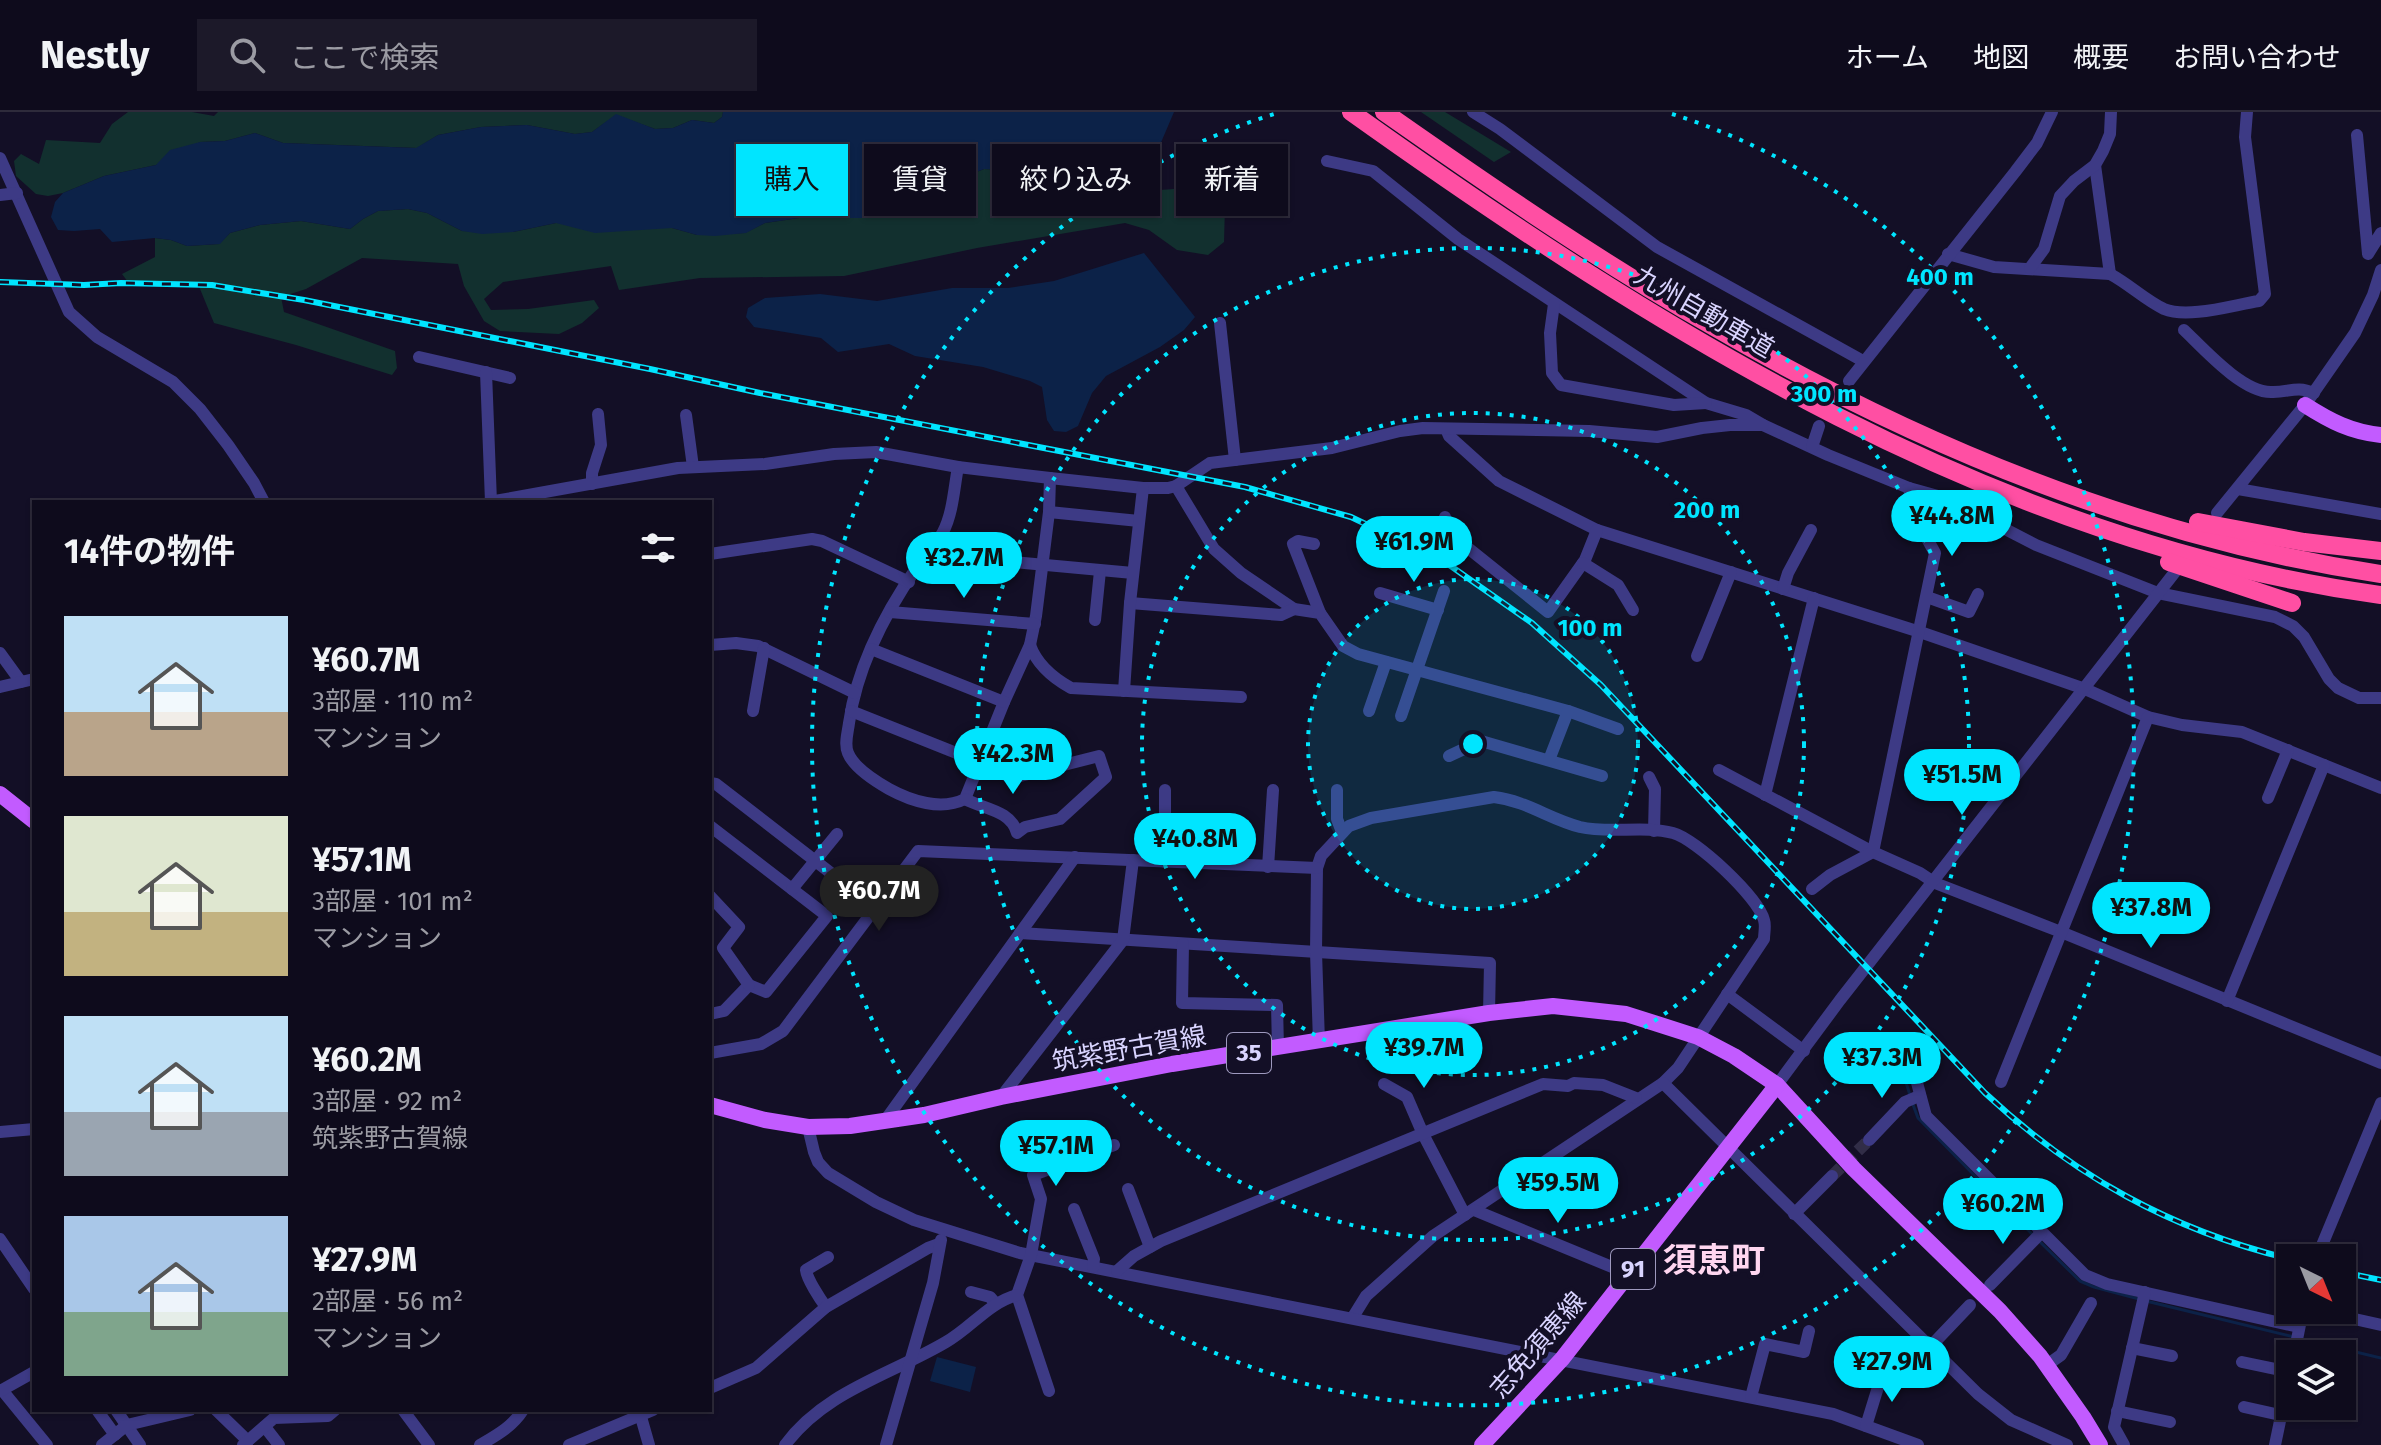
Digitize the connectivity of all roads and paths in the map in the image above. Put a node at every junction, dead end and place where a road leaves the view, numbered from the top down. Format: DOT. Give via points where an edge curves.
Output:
graph roads {
  1 [pos="1351,112"];
  2 [pos="1384,112"];
  3 [pos="1473,112"];
  4 [pos="2052,112"];
  5 [pos="2111,112"];
  6 [pos="2247,112"];
  7 [pos="2357,135"];
  8 [pos="0,158"];
  9 [pos="1327,161"];
  10 [pos="2095,165"];
  11 [pos="17,193"];
  12 [pos="0,195"];
  13 [pos="2381,233"];
  14 [pos="1948,254"];
  15 [pos="2030,268"];
  16 [pos="2381,270"];
  17 [pos="2110,274"];
  18 [pos="1554,304"];
  19 [pos="1220,323"];
  20 [pos="2184,330"];
  21 [pos="419,357"];
  22 [pos="1863,361"];
  23 [pos="486,372"];
  24 [pos="510,378"];
  25 [pos="1849,381"];
  26 [pos="2309,399"];
  27 [pos="1706,403"];
  28 [pos="598,414"];
  29 [pos="686,415"];
  30 [pos="1763,425"];
  31 [pos="1819,426"];
  32 [pos="1446,429"];
  33 [pos="2381,435"];
  34 [pos="1812,447"];
  35 [pos="1235,460"];
  36 [pos="1984,462"];
  37 [pos="693,467"];
  38 [pos="958,467"];
  39 [pos="1050,478"];
  40 [pos="592,484"];
  41 [pos="1176,486"];
  42 [pos="1143,488"];
  43 [pos="1909,488"];
  44 [pos="2238,489"];
  45 [pos="2007,495"];
  46 [pos="554,497"];
  47 [pos="263,500"];
  48 [pos="490,500"];
  49 [pos="516,500"];
  50 [pos="1049,512"];
  51 [pos="2217,513"];
  52 [pos="2381,514"];
  53 [pos="1445,517"];
  54 [pos="1139,521"];
  55 [pos="1597,530"];
  56 [pos="1811,530"];
  57 [pos="1314,544"];
  58 [pos="2381,551"];
  59 [pos="712,554"];
  60 [pos="928,554"];
  61 [pos="1042,563"];
  62 [pos="1583,563"];
  63 [pos="1100,571"];
  64 [pos="1731,572"];
  65 [pos="2175,572"];
  66 [pos="1133,573"];
  67 [pos="2381,574"];
  68 [pos="909,582"];
  69 [pos="1783,589"];
  70 [pos="1444,591"];
  71 [pos="1380,593"];
  72 [pos="2158,593"];
  73 [pos="1978,594"];
  74 [pos="2381,595"];
  75 [pos="1927,597"];
  76 [pos="1814,598"];
  77 [pos="1130,603"];
  78 [pos="2292,603"];
  79 [pos="1294,609"];
  80 [pos="1438,610"];
  81 [pos="1633,610"];
  82 [pos="890,612"];
  83 [pos="1320,613"];
  84 [pos="1095,620"];
  85 [pos="1035,624"];
  86 [pos="1920,632"];
  87 [pos="712,645"];
  88 [pos="1030,645"];
  89 [pos="764,648"];
  90 [pos="871,649"];
  91 [pos="0,653"];
  92 [pos="1697,656"];
  93 [pos="1386,662"];
  94 [pos="1417,670"];
  95 [pos="32,679"];
  96 [pos="21,682"];
  97 [pos="0,687"];
  98 [pos="2085,689"];
  99 [pos="1124,691"];
  100 [pos="855,693"];
  101 [pos="1241,697"];
  102 [pos="2381,698"];
  103 [pos="1004,702"];
  104 [pos="753,711"];
  105 [pos="851,711"];
  106 [pos="1369,711"];
  107 [pos="1568,711"];
  108 [pos="1401,716"];
  109 [pos="2148,717"];
  110 [pos="1618,729"];
  111 [pos="2288,750"];
  112 [pos="1449,756"];
  113 [pos="1549,760"];
  114 [pos="979,762"];
  115 [pos="2324,765"];
  116 [pos="1719,770"];
  117 [pos="1602,776"];
  118 [pos="1649,777"];
  119 [pos="712,783"];
  120 [pos="2381,788"];
  121 [pos="1165,790"];
  122 [pos="1273,790"];
  123 [pos="1337,790"];
  124 [pos="0,794"];
  125 [pos="1765,795"];
  126 [pos="2268,798"];
  127 [pos="965,799"];
  128 [pos="32,819"];
  129 [pos="712,828"];
  130 [pos="1654,831"];
  131 [pos="1342,832"];
  132 [pos="1017,833"];
  133 [pos="837,834"];
  134 [pos="1873,852"];
  135 [pos="1018,855"];
  136 [pos="1075,857"];
  137 [pos="815,860"];
  138 [pos="1133,860"];
  139 [pos="1165,862"];
  140 [pos="1268,867"];
  141 [pos="1317,868"];
  142 [pos="1935,883"];
  143 [pos="792,889"];
  144 [pos="1812,889"];
  145 [pos="712,898"];
  146 [pos="876,908"];
  147 [pos="2061,932"];
  148 [pos="1020,933"];
  149 [pos="1123,940"];
  150 [pos="1183,944"];
  151 [pos="1316,952"];
  152 [pos="749,985"];
  153 [pos="1727,994"];
  154 [pos="2227,1001"];
  155 [pos="1489,1013"];
  156 [pos="712,1014"];
  157 [pos="1698,1037"];
  158 [pos="1319,1042"];
  159 [pos="1278,1048"];
  160 [pos="1804,1051"];
  161 [pos="712,1053"];
  162 [pos="2381,1063"];
  163 [pos="1916,1079"];
  164 [pos="2001,1082"];
  165 [pos="1663,1083"];
  166 [pos="1384,1084"];
  167 [pos="1777,1085"];
  168 [pos="1919,1096"];
  169 [pos="1001,1097"];
  170 [pos="1636,1098"];
  171 [pos="2381,1103"];
  172 [pos="712,1106"];
  173 [pos="884,1122"];
  174 [pos="808,1127"];
  175 [pos="32,1129"];
  176 [pos="0,1132"];
  177 [pos="1423,1134"];
  178 [pos="1869,1140"];
  179 [pos="1114,1145"];
  180 [pos="1726,1147"];
  181 [pos="1832,1176"];
  182 [pos="1128,1189"];
  183 [pos="1074,1209"];
  184 [pos="1470,1212"];
  185 [pos="1794,1214"];
  186 [pos="943,1231"];
  187 [pos="2041,1233"];
  188 [pos="0,1239"];
  189 [pos="939,1244"];
  190 [pos="2322,1244"];
  191 [pos="1150,1247"];
  192 [pos="1031,1255"];
  193 [pos="828,1257"];
  194 [pos="1093,1267"];
  195 [pos="1117,1271"];
  196 [pos="1629,1274"];
  197 [pos="1990,1285"];
  198 [pos="32,1286"];
  199 [pos="971,1292"];
  200 [pos="2145,1292"];
  201 [pos="1017,1295"];
  202 [pos="2091,1303"];
  203 [pos="996,1304"];
  204 [pos="1970,1305"];
  205 [pos="826,1307"];
  206 [pos="1353,1317"];
  207 [pos="2356,1319"];
  208 [pos="2300,1324"];
  209 [pos="2381,1325"];
  210 [pos="2299,1327"];
  211 [pos="1809,1331"];
  212 [pos="2297,1340"];
  213 [pos="1930,1347"];
  214 [pos="2132,1348"];
  215 [pos="2172,1356"];
  216 [pos="913,1358"];
  217 [pos="1562,1359"];
  218 [pos="2242,1362"];
  219 [pos="2047,1365"];
  220 [pos="2276,1369"];
  221 [pos="1883,1371"];
  222 [pos="32,1373"];
  223 [pos="712,1387"];
  224 [pos="1,1391"];
  225 [pos="1049,1391"];
  226 [pos="1751,1397"];
  227 [pos="2244,1407"];
  228 [pos="2117,1411"];
  229 [pos="98,1412"];
  230 [pos="117,1412"];
  231 [pos="182,1412"];
  232 [pos="218,1412"];
  233 [pos="333,1412"];
  234 [pos="404,1412"];
  235 [pos="521,1412"];
  236 [pos="650,1412"];
  237 [pos="2276,1414"];
  238 [pos="641,1417"];
  239 [pos="2279,1420"];
  240 [pos="2170,1422"];
  241 [pos="127,1425"];
  242 [pos="1866,1426"];
  243 [pos="265,1427"];
  244 [pos="115,1435"];
  245 [pos="246,1443"];
  246 [pos="47,1445"];
  247 [pos="102,1445"];
  248 [pos="140,1445"];
  249 [pos="279,1445"];
  250 [pos="429,1445"];
  251 [pos="480,1445"];
  252 [pos="569,1445"];
  253 [pos="649,1445"];
  254 [pos="785,1445"];
  255 [pos="886,1445"];
  256 [pos="1482,1445"];
  257 [pos="1915,1445"];
  258 [pos="2067,1445"];
  259 [pos="2100,1445"];
  260 [pos="2124,1445"];
  261 [pos="2275,1445"];
  1 -- 45 [label="highway, 九州自動車道" via="1597,280 1703,343 1819,408"];
  2 -- 36 [label="highway, 九州自動車道" via="1714,328"];
  3 -- 22 [label="street" via="1657,247"];
  4 -- 14 [label="street" via="2037,143"];
  5 -- 10 [label="street" via="2110,134"];
  6 -- 17 [label="street" via="2245,137 2265,294 2259,301 2179,313"];
  7 -- 13 [label="street" via="2368,254"];
  8 -- 11 [label="street"];
  9 -- 18 [label="street" via="1373,171 1458,239"];
  10 -- 15 [label="street" via="2060,196 2044,249"];
  10 -- 17 [label="street"];
  11 -- 12 [label="street"];
  11 -- 47 [label="street" via="77,322 173,382 228,445"];
  14 -- 15 [label="street" via="1994,267"];
  14 -- 22 [label="street"];
  15 -- 17 [label="street"];
  16 -- 26 [label="street" via="2355,333"];
  18 -- 27 [label="street"];
  18 -- 27 [label="street" via="1552,373 1561,385 1674,405"];
  19 -- 35 [label="street"];
  20 -- 26 [label="street" via="2253,387 2269,393 2303,388"];
  21 -- 23 [label="street"];
  22 -- 25 [label="street"];
  23 -- 24 [label="street"];
  23 -- 48 [label="street"];
  26 -- 33 [label="main road" via="2339,426"];
  26 -- 44 [label="street"];
  27 -- 30 [label="street"];
  28 -- 40 [label="street" via="601,445"];
  29 -- 37 [label="street"];
  30 -- 32 [label="street" via="1657,437"];
  30 -- 34 [label="street"];
  31 -- 34 [label="street"];
  32 -- 35 [label="street" via="1400,431 1332,448"];
  32 -- 55 [label="street" via="1499,481"];
  34 -- 43 [label="street"];
  35 -- 41 [label="street" via="1210,463"];
  36 -- 58 [label="highway" via="2118,505 2233,530"];
  36 -- 67 [label="highway, 九州自動車道" via="2181,530"];
  37 -- 38 [label="street" via="876,452"];
  37 -- 40 [label="street"];
  38 -- 39 [label="street"];
  38 -- 60 [label="street" via="948,521"];
  39 -- 42 [label="street"];
  39 -- 50 [label="street"];
  40 -- 46 [label="street"];
  41 -- 42 [label="street"];
  41 -- 79 [label="street" via="1214,549"];
  42 -- 54 [label="street"];
  43 -- 72 [label="street" via="1945,498 2036,545"];
  43 -- 75 [label="street" via="1914,515 1935,553"];
  44 -- 51 [label="street"];
  44 -- 52 [label="street"];
  45 -- 74 [label="highway, 九州自動車道" via="2218,564"];
  45 -- 78 [label="highway" via="2109,541"];
  46 -- 49 [label="street"];
  50 -- 54 [label="street"];
  50 -- 61 [label="street"];
  53 -- 62 [label="street" via="1440,529 1548,612"];
  54 -- 66 [label="street"];
  55 -- 62 [label="street"];
  55 -- 64 [label="street"];
  56 -- 69 [label="street"];
  57 -- 83 [label="street" via="1293,544"];
  59 -- 68 [label="street" via="812,539"];
  60 -- 61 [label="street"];
  60 -- 68 [label="street"];
  61 -- 63 [label="street"];
  61 -- 85 [label="street"];
  62 -- 81 [label="street" via="1618,585"];
  63 -- 66 [label="street"];
  63 -- 84 [label="street"];
  64 -- 69 [label="street"];
  64 -- 92 [label="street"];
  65 -- 72 [label="street"];
  66 -- 77 [label="street"];
  68 -- 82 [label="street"];
  69 -- 76 [label="street"];
  70 -- 80 [label="street"];
  71 -- 80 [label="street"];
  72 -- 98 [label="street"];
  72 -- 102 [label="street" via="2275,617 2304,637 2338,688 2359,698"];
  73 -- 75 [label="street" via="1969,612"];
  75 -- 86 [label="street"];
  76 -- 86 [label="street"];
  76 -- 125 [label="street"];
  77 -- 79 [label="street" via="1281,615"];
  77 -- 99 [label="street"];
  79 -- 83 [label="street"];
  80 -- 94 [label="street"];
  82 -- 85 [label="street"];
  82 -- 90 [label="street"];
  83 -- 93 [label="street" via="1343,646"];
  85 -- 88 [label="street"];
  86 -- 98 [label="street"];
  86 -- 134 [label="street"];
  87 -- 89 [label="street"];
  88 -- 99 [label="street" via="1053,678 1071,688"];
  88 -- 103 [label="street"];
  89 -- 100 [label="street"];
  89 -- 104 [label="street"];
  90 -- 100 [label="street"];
  90 -- 103 [label="street"];
  91 -- 96 [label="street"];
  93 -- 94 [label="street"];
  93 -- 106 [label="street"];
  94 -- 107 [label="street"];
  94 -- 108 [label="street"];
  95 -- 96 [label="street"];
  96 -- 97 [label="street"];
  98 -- 109 [label="street"];
  98 -- 142 [label="street"];
  99 -- 101 [label="street"];
  100 -- 105 [label="street"];
  103 -- 114 [label="street"];
  105 -- 114 [label="street"];
  105 -- 127 [label="street" via="848,752 861,769 922,804"];
  107 -- 110 [label="street"];
  107 -- 113 [label="street"];
  109 -- 111 [label="street" via="2242,732"];
  109 -- 147 [label="street"];
  111 -- 115 [label="street"];
  111 -- 126 [label="street"];
  112 -- 113 [label="street" via="1481,741"];
  113 -- 117 [label="street"];
  114 -- 127 [label="street"];
  114 -- 132 [label="street" via="1012,778 1099,756 1106,777 1072,809 1060,819"];
  115 -- 120 [label="street"];
  115 -- 154 [label="street"];
  116 -- 125 [label="street"];
  118 -- 130 [label="street" via="1655,789"];
  119 -- 137 [label="street"];
  121 -- 139 [label="street"];
  122 -- 140 [label="street"];
  123 -- 131 [label="street"];
  124 -- 128 [label="main road"];
  125 -- 134 [label="street"];
  127 -- 132 [label="street" via="1005,814"];
  129 -- 143 [label="street"];
  130 -- 131 [label="street" via="1583,828 1513,799 1494,797 1371,818"];
  130 -- 153 [label="street" via="1693,842 1758,905 1764,939"];
  131 -- 141 [label="street"];
  132 -- 135 [label="street"];
  133 -- 137 [label="street"];
  134 -- 142 [label="street"];
  134 -- 144 [label="street"];
  135 -- 136 [label="street"];
  135 -- 146 [label="street" via="918,851"];
  136 -- 138 [label="street"];
  136 -- 148 [label="street"];
  137 -- 143 [label="street"];
  137 -- 146 [label="street"];
  138 -- 139 [label="street"];
  138 -- 149 [label="street"];
  139 -- 140 [label="street"];
  140 -- 141 [label="street"];
  141 -- 151 [label="street"];
  142 -- 147 [label="street"];
  142 -- 160 [label="street"];
  143 -- 152 [label="street" via="827,916 766,992"];
  145 -- 152 [label="street" via="739,927 723,948"];
  146 -- 161 [label="street" via="783,1031 761,1044"];
  147 -- 154 [label="street"];
  147 -- 164 [label="street"];
  148 -- 149 [label="street"];
  148 -- 173 [label="street"];
  149 -- 150 [label="street"];
  149 -- 169 [label="street"];
  150 -- 151 [label="street"];
  150 -- 159 [label="street" via="1182,1003 1277,1005"];
  151 -- 155 [label="street" via="1490,963"];
  151 -- 158 [label="street"];
  152 -- 156 [label="street" via="724,1011"];
  153 -- 157 [label="street"];
  153 -- 160 [label="street"];
  154 -- 162 [label="street"];
  155 -- 157 [label="main road, 筑紫野古賀線 / 35" via="1553,1006 1594,1009"];
  155 -- 158 [label="main road, 筑紫野古賀線 / 35"];
  157 -- 165 [label="street"];
  157 -- 167 [label="main road, 筑紫野古賀線 / 35"];
  158 -- 159 [label="main road, 筑紫野古賀線 / 35"];
  159 -- 169 [label="main road, 筑紫野古賀線 / 35"];
  160 -- 167 [label="street"];
  163 -- 168 [label="street"];
  165 -- 170 [label="street"];
  165 -- 180 [label="street"];
  166 -- 177 [label="street" via="1407,1097"];
  167 -- 180 [label="main road, 志免須恵線 / 91"];
  167 -- 219 [label="main road, 筑紫野古賀線 / 35"];
  168 -- 178 [label="street" via="1905,1102"];
  168 -- 187 [label="street" via="1926,1116"];
  169 -- 173 [label="main road, 筑紫野古賀線 / 35"];
  170 -- 177 [label="street" via="1603,1085 1543,1084"];
  170 -- 184 [label="street"];
  171 -- 190 [label="street"];
  172 -- 174 [label="main road, 筑紫野古賀線 / 35"];
  173 -- 174 [label="main road, 筑紫野古賀線 / 35"];
  174 -- 186 [label="street" via="818,1162 828,1173 876,1202"];
  175 -- 176 [label="street"];
  177 -- 184 [label="street"];
  177 -- 191 [label="street"];
  179 -- 192 [label="street" via="1033,1175 1041,1199"];
  180 -- 185 [label="street"];
  180 -- 196 [label="main road, 志免須恵線 / 91"];
  181 -- 185 [label="street"];
  182 -- 191 [label="street"];
  183 -- 194 [label="street"];
  184 -- 196 [label="street"];
  184 -- 206 [label="street" via="1433,1236 1366,1296"];
  185 -- 213 [label="street"];
  186 -- 189 [label="street"];
  186 -- 192 [label="street"];
  187 -- 197 [label="street"];
  187 -- 200 [label="street" via="2094,1280"];
  188 -- 198 [label="street"];
  189 -- 205 [label="street"];
  189 -- 216 [label="street"];
  191 -- 195 [label="street"];
  192 -- 194 [label="street"];
  192 -- 201 [label="street"];
  193 -- 205 [label="street" via="806,1270"];
  194 -- 195 [label="street"];
  195 -- 206 [label="street"];
  196 -- 217 [label="main road, 志免須恵線 / 91"];
  199 -- 203 [label="street"];
  200 -- 210 [label="street"];
  200 -- 214 [label="street"];
  201 -- 203 [label="street"];
  201 -- 225 [label="street"];
  202 -- 219 [label="street" via="2061,1355"];
  203 -- 216 [label="street" via="947,1342"];
  204 -- 213 [label="street"];
  205 -- 223 [label="street" via="756,1368"];
  206 -- 217 [label="street"];
  207 -- 209 [label="street"];
  208 -- 210 [label="street"];
  210 -- 212 [label="street"];
  211 -- 226 [label="street" via="1804,1352 1765,1344"];
  213 -- 258 [label="street" via="2011,1420"];
  214 -- 215 [label="street"];
  214 -- 228 [label="street"];
  216 -- 254 [label="street" via="821,1408"];
  216 -- 255 [label="street"];
  217 -- 226 [label="street"];
  217 -- 256 [label="main road, 志免須恵線 / 91"];
  218 -- 220 [label="street"];
  219 -- 259 [label="main road, 筑紫野古賀線 / 35"];
  221 -- 242 [label="street"];
  222 -- 224 [label="street"];
  224 -- 246 [label="street"];
  226 -- 242 [label="street"];
  227 -- 237 [label="street"];
  228 -- 240 [label="street"];
  228 -- 260 [label="street" via="2114,1427"];
  229 -- 244 [label="street"];
  230 -- 241 [label="street"];
  231 -- 241 [label="street"];
  232 -- 245 [label="street"];
  233 -- 243 [label="street" via="274,1418"];
  234 -- 250 [label="street"];
  235 -- 251 [label="street" via="504,1431"];
  236 -- 238 [label="street"];
  238 -- 252 [label="street"];
  238 -- 253 [label="street"];
  239 -- 261 [label="street"];
  241 -- 244 [label="street"];
  241 -- 248 [label="street"];
  242 -- 257 [label="street"];
  243 -- 245 [label="street"];
  243 -- 249 [label="street"];
  244 -- 247 [label="street"];
}
